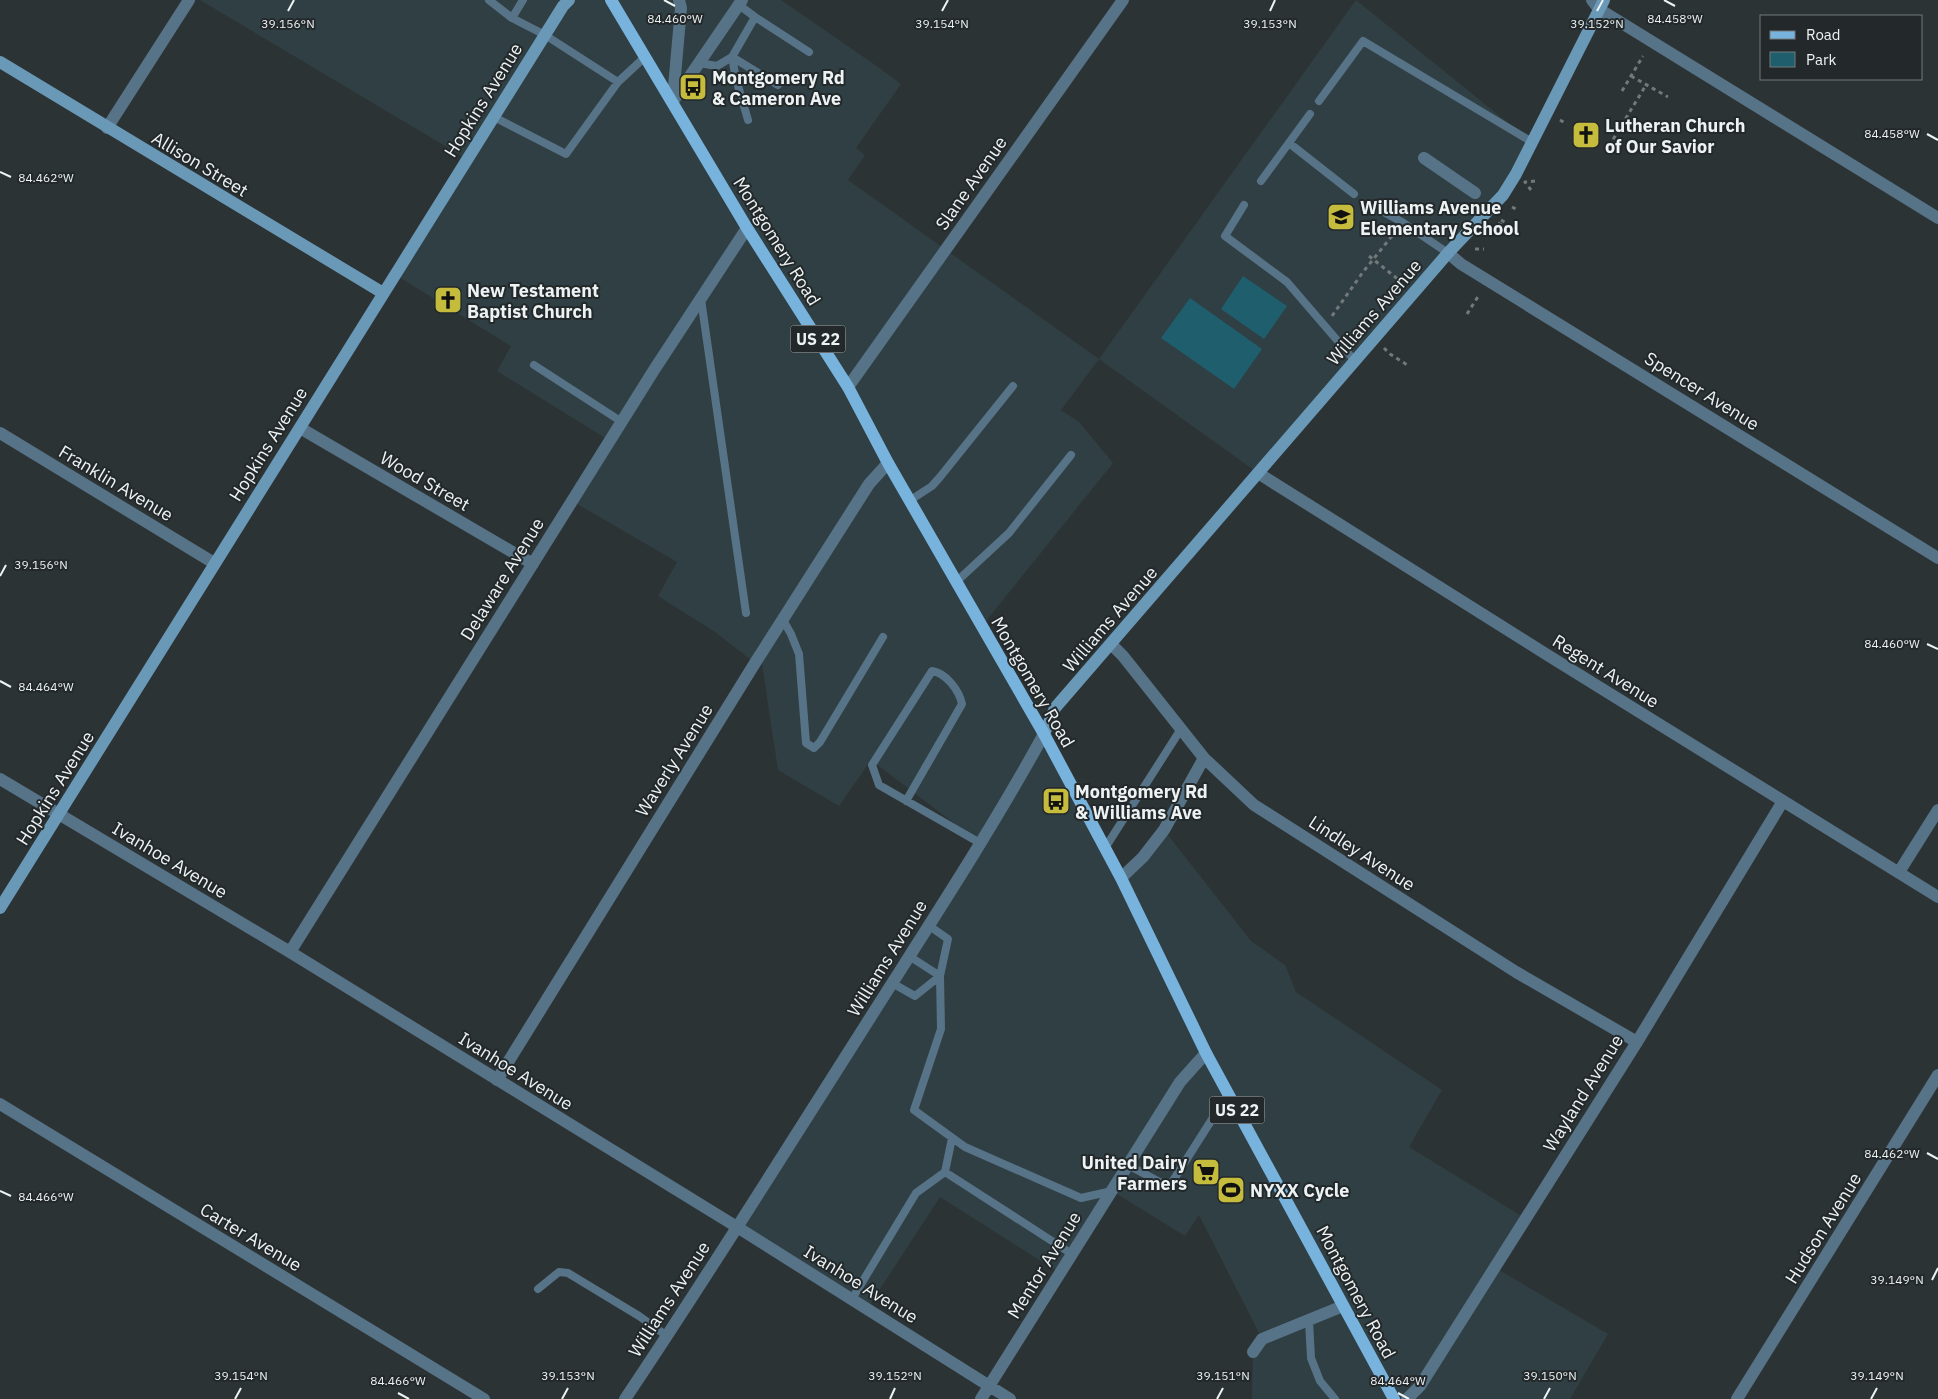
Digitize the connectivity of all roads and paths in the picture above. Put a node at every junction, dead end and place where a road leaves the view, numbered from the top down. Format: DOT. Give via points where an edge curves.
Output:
graph roads {
  1 [pos="189,0"];
  2 [pos="488,0"];
  3 [pos="523,0"];
  4 [pos="569,0"];
  5 [pos="611,0"];
  6 [pos="679,0"];
  7 [pos="1123,0"];
  8 [pos="740,2"];
  9 [pos="1599,3"];
  10 [pos="755,17"];
  11 [pos="512,18"];
  12 [pos="545,35"];
  13 [pos="809,52"];
  14 [pos="646,56"];
  15 [pos="1643,56"];
  16 [pos="732,57"];
  17 [pos="0,62"];
  18 [pos="699,63"];
  19 [pos="1631,76"];
  20 [pos="618,82"];
  21 [pos="778,85"];
  22 [pos="1646,85"];
  23 [pos="1622,91"];
  24 [pos="1668,97"];
  25 [pos="673,101"];
  26 [pos="1319,101"];
  27 [pos="1310,114"];
  28 [pos="494,117"];
  29 [pos="748,120"];
  30 [pos="1560,120"];
  31 [pos="1567,124"];
  32 [pos="107,128"];
  33 [pos="1532,142"];
  34 [pos="1289,143"];
  35 [pos="1609,146"];
  36 [pos="1424,158"];
  37 [pos="1261,181"];
  38 [pos="1475,193"];
  39 [pos="1354,194"];
  40 [pos="1369,204"];
  41 [pos="1244,205"];
  42 [pos="1512,207"];
  43 [pos="1518,210"];
  44 [pos="1938,218"];
  45 [pos="1501,220"];
  46 [pos="1402,222"];
  47 [pos="1498,223"];
  48 [pos="747,228"];
  49 [pos="1484,249"];
  50 [pos="1475,250"];
  51 [pos="1448,253"];
  52 [pos="1369,256"];
  53 [pos="1374,260"];
  54 [pos="1399,280"];
  55 [pos="383,293"];
  56 [pos="1479,295"];
  57 [pos="701,297"];
  58 [pos="1467,314"];
  59 [pos="1330,318"];
  60 [pos="1375,339"];
  61 [pos="1355,361"];
  62 [pos="534,365"];
  63 [pos="1409,366"];
  64 [pos="1013,386"];
  65 [pos="848,387"];
  66 [pos="622,422"];
  67 [pos="300,428"];
  68 [pos="0,432"];
  69 [pos="1071,455"];
  70 [pos="888,463"];
  71 [pos="1258,473"];
  72 [pos="910,501"];
  73 [pos="1938,558"];
  74 [pos="214,563"];
  75 [pos="533,564"];
  76 [pos="956,582"];
  77 [pos="746,613"];
  78 [pos="783,620"];
  79 [pos="883,637"];
  80 [pos="1111,644"];
  81 [pos="1181,729"];
  82 [pos="1044,734"];
  83 [pos="1204,758"];
  84 [pos="0,779"];
  85 [pos="906,801"];
  86 [pos="1783,801"];
  87 [pos="1938,810"];
  88 [pos="60,814"];
  89 [pos="980,842"];
  90 [pos="1105,848"];
  91 [pos="1899,872"];
  92 [pos="1121,878"];
  93 [pos="1938,896"];
  94 [pos="0,908"];
  95 [pos="928,925"];
  96 [pos="290,952"];
  97 [pos="909,956"];
  98 [pos="940,976"];
  99 [pos="892,983"];
  100 [pos="1637,1042"];
  101 [pos="1206,1052"];
  102 [pos="1938,1075"];
  103 [pos="496,1080"];
  104 [pos="1228,1094"];
  105 [pos="0,1104"];
  106 [pos="952,1138"];
  107 [pos="1128,1164"];
  108 [pos="945,1172"];
  109 [pos="1112,1191"];
  110 [pos="737,1227"];
  111 [pos="1072,1254"];
  112 [pos="538,1289"];
  113 [pos="852,1299"];
  114 [pos="1343,1306"];
  115 [pos="1309,1320"];
  116 [pos="667,1336"];
  117 [pos="1253,1352"];
  118 [pos="990,1386"];
  119 [pos="1388,1397"];
  120 [pos="484,1399"];
  121 [pos="625,1399"];
  122 [pos="981,1399"];
  123 [pos="1010,1399"];
  124 [pos="1335,1399"];
  125 [pos="1407,1399"];
  126 [pos="1737,1399"];
  1 -- 32 [label="street"];
  2 -- 11 [label="lane"];
  3 -- 11 [label="lane"];
  4 -- 12 [label="street, Hopkins Avenue"];
  5 -- 14 [label="main road, Montgomery Road / US 22"];
  6 -- 25 [label="street"];
  7 -- 65 [label="street, Slane Avenue"];
  8 -- 10 [label="lane"];
  8 -- 18 [label="street"];
  9 -- 33 [label="street, Williams Avenue"];
  9 -- 44 [label="street"];
  10 -- 13 [label="lane"];
  10 -- 16 [label="lane"];
  11 -- 12 [label="lane"];
  12 -- 20 [label="lane"];
  12 -- 28 [label="street, Hopkins Avenue"];
  14 -- 20 [label="lane"];
  14 -- 25 [label="main road, Montgomery Road / US 22"];
  15 -- 19 [label="path"];
  16 -- 18 [label="lane" via="717,66"];
  16 -- 21 [label="lane"];
  16 -- 29 [label="lane"];
  17 -- 32 [label="street, Allison Street"];
  18 -- 25 [label="street"];
  19 -- 22 [label="path"];
  19 -- 23 [label="path"];
  20 -- 28 [label="lane" via="566,154"];
  22 -- 24 [label="path"];
  22 -- 35 [label="path"];
  25 -- 48 [label="main road, Montgomery Road / US 22"];
  26 -- 33 [label="lane" via="1363,41"];
  27 -- 34 [label="lane"];
  28 -- 55 [label="street, Hopkins Avenue"];
  30 -- 31 [label="path"];
  32 -- 55 [label="street, Allison Street"];
  33 -- 51 [label="street, Williams Avenue" via="1503,195"];
  34 -- 37 [label="lane"];
  34 -- 39 [label="lane"];
  36 -- 38 [label="street"];
  40 -- 46 [label="lane"];
  41 -- 61 [label="lane" via="1225,236 1287,282"];
  42 -- 43 [label="path"];
  45 -- 47 [label="path" via="1505,225"];
  46 -- 51 [label="lane"];
  46 -- 53 [label="path"];
  48 -- 57 [label="street, Delaware Avenue"];
  48 -- 65 [label="main road, Montgomery Road / US 22"];
  49 -- 50 [label="path"];
  51 -- 60 [label="street, Williams Avenue"];
  51 -- 73 [label="street, Spencer Avenue"];
  52 -- 53 [label="path"];
  53 -- 54 [label="path"];
  53 -- 59 [label="path"];
  55 -- 67 [label="street, Hopkins Avenue"];
  56 -- 58 [label="path"];
  57 -- 66 [label="street, Delaware Avenue"];
  57 -- 77 [label="lane"];
  60 -- 61 [label="street, Williams Avenue"];
  60 -- 63 [label="path"];
  61 -- 71 [label="street, Williams Avenue"];
  62 -- 66 [label="lane"];
  64 -- 72 [label="lane" via="932,486"];
  65 -- 70 [label="main road, Montgomery Road / US 22"];
  66 -- 75 [label="street, Delaware Avenue"];
  67 -- 74 [label="street, Hopkins Avenue"];
  67 -- 75 [label="street, Wood Street"];
  68 -- 74 [label="street, Franklin Avenue"];
  69 -- 76 [label="lane" via="1010,533"];
  70 -- 72 [label="main road, Montgomery Road / US 22"];
  70 -- 78 [label="street, Waverly Avenue" via="869,484"];
  71 -- 80 [label="street, Williams Avenue"];
  71 -- 86 [label="street, Regent Avenue"];
  72 -- 76 [label="main road, Montgomery Road / US 22"];
  74 -- 88 [label="street, Hopkins Avenue"];
  75 -- 96 [label="street, Delaware Avenue"];
  76 -- 82 [label="main road, Montgomery Road / US 22"];
  78 -- 79 [label="lane" via="799,654 806,743 814,748"];
  78 -- 103 [label="street, Waverly Avenue"];
  80 -- 81 [label="street, Lindley Avenue"];
  80 -- 82 [label="street, Williams Avenue" via="1055,708"];
  81 -- 83 [label="street, Lindley Avenue"];
  81 -- 90 [label="lane"];
  82 -- 89 [label="street, Williams Avenue"];
  82 -- 90 [label="main road, Montgomery Road / US 22"];
  83 -- 92 [label="street" via="1164,830"];
  83 -- 100 [label="street, Lindley Avenue" via="1254,805 1516,972"];
  84 -- 88 [label="street, Ivanhoe Avenue"];
  85 -- 85 [label="lane" via="879,785 872,765 932,670 940,672 960,694 962,704"];
  85 -- 89 [label="lane"];
  86 -- 91 [label="street, Regent Avenue"];
  86 -- 100 [label="street, Wayland Avenue"];
  87 -- 91 [label="street"];
  88 -- 94 [label="street, Hopkins Avenue"];
  88 -- 96 [label="street, Ivanhoe Avenue"];
  89 -- 95 [label="street, Williams Avenue"];
  90 -- 92 [label="main road, Montgomery Road / US 22"];
  91 -- 93 [label="street, Regent Avenue"];
  92 -- 101 [label="main road, Montgomery Road / US 22"];
  95 -- 97 [label="street, Williams Avenue"];
  95 -- 98 [label="lane" via="948,940"];
  96 -- 103 [label="street, Ivanhoe Avenue"];
  97 -- 98 [label="lane"];
  97 -- 99 [label="street, Williams Avenue"];
  98 -- 99 [label="lane" via="915,996"];
  98 -- 106 [label="lane" via="941,1029 914,1110"];
  99 -- 110 [label="street, Williams Avenue"];
  100 -- 125 [label="street, Wayland Avenue" via="1420,1386"];
  101 -- 104 [label="main road, Montgomery Road / US 22"];
  101 -- 107 [label="street, Mentor Avenue" via="1180,1082"];
  102 -- 126 [label="street, Hudson Avenue"];
  103 -- 110 [label="street, Ivanhoe Avenue"];
  104 -- 107 [label="lane" via="1169,1187"];
  104 -- 114 [label="main road, Montgomery Road / US 22"];
  105 -- 120 [label="street, Carter Avenue"];
  106 -- 108 [label="lane"];
  106 -- 109 [label="lane" via="965,1147 1081,1198"];
  107 -- 109 [label="street, Mentor Avenue"];
  108 -- 111 [label="lane"];
  108 -- 113 [label="lane" via="916,1193"];
  109 -- 111 [label="street, Mentor Avenue"];
  110 -- 113 [label="street, Ivanhoe Avenue"];
  110 -- 116 [label="street, Williams Avenue"];
  111 -- 118 [label="street, Mentor Avenue"];
  112 -- 116 [label="lane" via="559,1272 568,1273"];
  113 -- 118 [label="street, Ivanhoe Avenue"];
  114 -- 115 [label="street"];
  114 -- 119 [label="main road, Montgomery Road / US 22"];
  115 -- 117 [label="street" via="1262,1339"];
  115 -- 124 [label="lane" via="1311,1358 1320,1381"];
  116 -- 121 [label="street, Williams Avenue"];
  118 -- 122 [label="street, Mentor Avenue"];
  118 -- 123 [label="street, Ivanhoe Avenue"];
}
